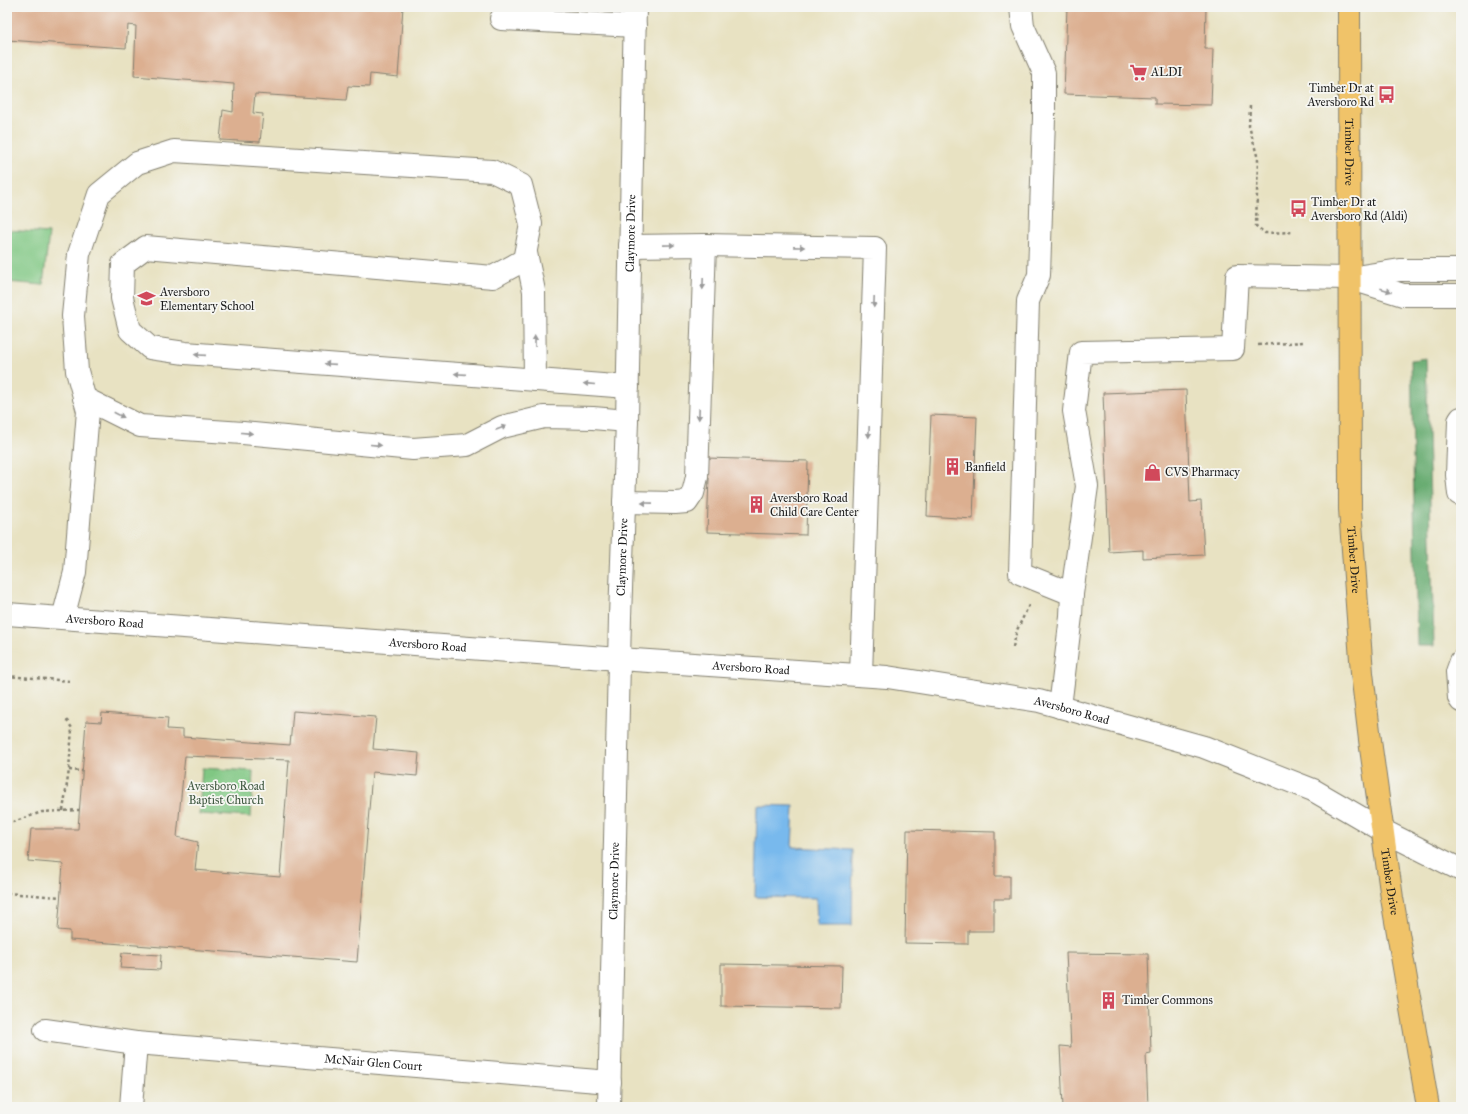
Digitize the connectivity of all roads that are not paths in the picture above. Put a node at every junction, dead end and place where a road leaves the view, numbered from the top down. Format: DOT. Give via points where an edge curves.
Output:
graph roads {
  1 [pos="1021,7"];
  2 [pos="1349,7"];
  3 [pos="635,16"];
  4 [pos="501,19"];
  5 [pos="705,245"];
  6 [pos="630,246"];
  7 [pos="526,253"];
  8 [pos="1461,270"];
  9 [pos="1349,278"];
  10 [pos="1461,295"];
  11 [pos="535,380"];
  12 [pos="628,387"];
  13 [pos="84,398"];
  14 [pos="1461,418"];
  15 [pos="627,421"];
  16 [pos="1461,494"];
  17 [pos="624,502"];
  18 [pos="1072,594"];
  19 [pos="7,614"];
  20 [pos="63,618"];
  21 [pos="619,659"];
  22 [pos="1461,661"];
  23 [pos="862,675"];
  24 [pos="1461,700"];
  25 [pos="1060,707"];
  26 [pos="1382,830"];
  27 [pos="1461,870"];
  28 [pos="45,1030"];
  29 [pos="136,1043"];
  30 [pos="610,1082"];
  31 [pos="130,1107"];
  32 [pos="609,1107"];
  33 [pos="1428,1107"];
  1 -- 18 [label="street" via="1023,26 1044,73 1044,118 1039,275 1028,301 1020,573"];
  2 -- 9 [label="main road, Timber Drive"];
  3 -- 4 [label="street"];
  3 -- 6 [label="street, Claymore Drive"];
  6 -- 5 [label="street, one-way"];
  5 -- 17 [label="street, one-way" via="697,477 693,492 686,502"];
  5 -- 23 [label="street, one-way" via="875,248"];
  6 -- 12 [label="street, Claymore Drive"];
  11 -- 7 [label="street, one-way" via="534,291"];
  11 -- 7 [label="street, one-way" via="185,353 150,348 130,330 122,298 123,264 146,247 493,277 524,260"];
  7 -- 13 [label="street" via="531,224 521,185 492,171 174,151 137,163 100,194 79,254 73,316 77,371"];
  8 -- 9 [label="street" via="1400,270"];
  9 -- 10 [label="street, one-way" via="1403,295"];
  9 -- 18 [label="street" via="1237,276 1233,349 1081,352 1074,411 1087,486"];
  9 -- 26 [label="main road, Timber Drive" via="1350,508 1362,673"];
  12 -- 11 [label="street, one-way"];
  12 -- 15 [label="street, Claymore Drive"];
  13 -- 15 [label="street, one-way" via="140,426 413,449 467,446 502,427 544,417"];
  13 -- 20 [label="street" via="88,411 75,572"];
  14 -- 16 [label="street" via="1457,475"];
  15 -- 17 [label="street, Claymore Drive"];
  17 -- 21 [label="street, Claymore Drive"];
  18 -- 25 [label="street"];
  19 -- 20 [label="street, Aversboro Road"];
  20 -- 21 [label="street, Aversboro Road"];
  21 -- 23 [label="street, Aversboro Road"];
  21 -- 30 [label="street, Claymore Drive"];
  22 -- 24 [label="street" via="1456,672"];
  23 -- 25 [label="street, Aversboro Road" via="903,679 1039,701"];
  25 -- 26 [label="street, Aversboro Road" via="1204,747 1313,790"];
  26 -- 27 [label="street, Aversboro Road"];
  26 -- 33 [label="main road, Timber Drive"];
  28 -- 29 [label="street, McNair Glen Court"];
  29 -- 30 [label="street, McNair Glen Court"];
  29 -- 31 [label="street"];
  30 -- 32 [label="street, Claymore Drive"];
}
